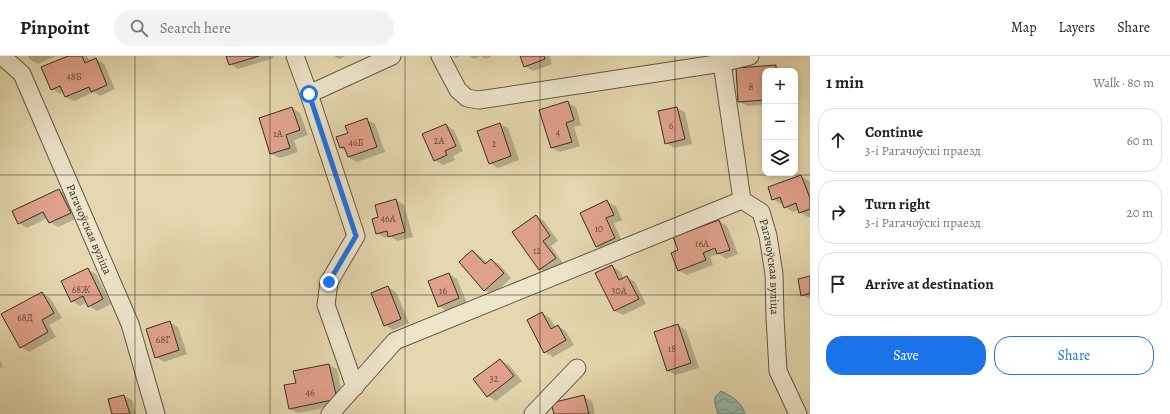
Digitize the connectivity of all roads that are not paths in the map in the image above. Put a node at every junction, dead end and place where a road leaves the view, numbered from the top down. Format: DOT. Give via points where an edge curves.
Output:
graph roads {
  1 [pos="2,56"];
  2 [pos="294,56"];
  3 [pos="392,56"];
  4 [pos="440,56"];
  5 [pos="750,56"];
  6 [pos="721,60"];
  7 [pos="309,94"];
  8 [pos="742,200"];
  9 [pos="577,368"];
  10 [pos="355,387"];
  11 [pos="156,414"];
  12 [pos="330,414"];
  13 [pos="533,414"];
  14 [pos="798,414"];
  1 -- 11 [label="street, Рагачоўская вуліца" via="22,74 130,324"];
  2 -- 7 [label="street"];
  3 -- 7 [label="street"];
  4 -- 6 [label="street" via="458,90 467,98 480,100"];
  5 -- 6 [label="street"];
  6 -- 8 [label="street"];
  7 -- 10 [label="street" via="356,236 329,282 326,305"];
  8 -- 10 [label="street" via="396,341"];
  8 -- 14 [label="street, Рагачоўская вуліца" via="761,212 768,236 774,274 778,371"];
  9 -- 13 [label="street"];
  10 -- 12 [label="street"];
}
